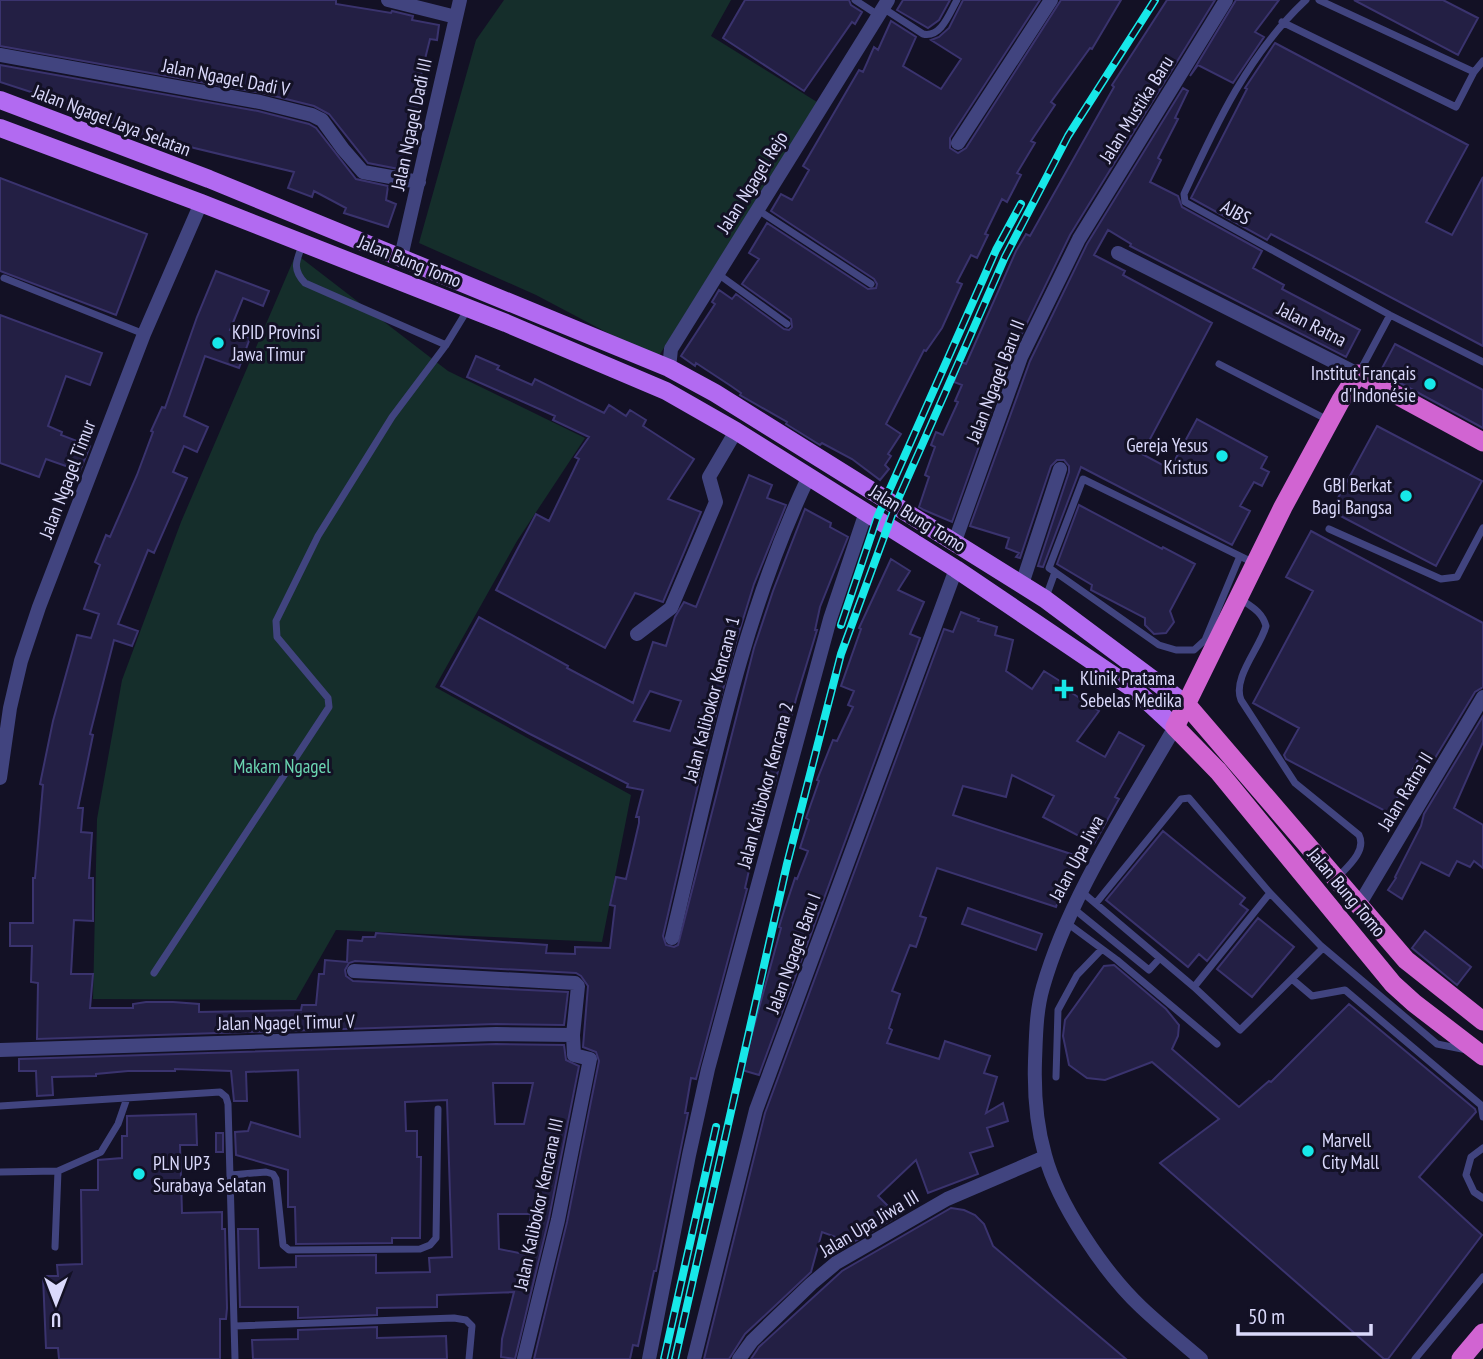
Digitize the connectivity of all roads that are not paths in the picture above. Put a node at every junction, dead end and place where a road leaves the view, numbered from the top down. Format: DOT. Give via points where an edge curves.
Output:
graph roads {
  1 [pos="388,0"];
  2 [pos="460,0"];
  3 [pos="855,0"];
  4 [pos="957,0"];
  5 [pos="1051,0"];
  6 [pos="1226,0"];
  7 [pos="1306,0"];
  8 [pos="1319,0"];
  9 [pos="883,8"];
  10 [pos="456,17"];
  11 [pos="1282,22"];
  12 [pos="0,55"];
  13 [pos="1483,61"];
  14 [pos="1474,72"];
  15 [pos="0,100"];
  16 [pos="0,128"];
  17 [pos="958,143"];
  18 [pos="209,178"];
  19 [pos="419,182"];
  20 [pos="201,203"];
  21 [pos="757,209"];
  22 [pos="1079,239"];
  23 [pos="303,243"];
  24 [pos="1118,253"];
  25 [pos="401,257"];
  26 [pos="718,273"];
  27 [pos="4,278"];
  28 [pos="871,284"];
  29 [pos="468,309"];
  30 [pos="1390,315"];
  31 [pos="787,324"];
  32 [pos="144,334"];
  33 [pos="446,345"];
  34 [pos="1483,362"];
  35 [pos="1219,364"];
  36 [pos="669,368"];
  37 [pos="1358,374"];
  38 [pos="666,391"];
  39 [pos="1330,421"];
  40 [pos="736,431"];
  41 [pos="1483,442"];
  42 [pos="1060,469"];
  43 [pos="808,476"];
  44 [pos="866,512"];
  45 [pos="1483,528"];
  46 [pos="1329,529"];
  47 [pos="955,541"];
  48 [pos="1247,559"];
  49 [pos="956,569"];
  50 [pos="1055,572"];
  51 [pos="1022,584"];
  52 [pos="1238,597"];
  53 [pos="1045,599"];
  54 [pos="637,634"];
  55 [pos="1483,697"];
  56 [pos="1187,705"];
  57 [pos="1175,727"];
  58 [pos="0,778"];
  59 [pos="1336,879"];
  60 [pos="1082,892"];
  61 [pos="1270,893"];
  62 [pos="1096,903"];
  63 [pos="1359,905"];
  64 [pos="1074,909"];
  65 [pos="1067,923"];
  66 [pos="672,938"];
  67 [pos="1323,948"];
  68 [pos="1102,949"];
  69 [pos="1160,958"];
  70 [pos="354,971"];
  71 [pos="154,973"];
  72 [pos="1292,979"];
  73 [pos="1194,987"];
  74 [pos="1483,1021"];
  75 [pos="573,1035"];
  76 [pos="1217,1044"];
  77 [pos="0,1050"];
  78 [pos="1480,1054"];
  79 [pos="1056,1077"];
  80 [pos="127,1098"];
  81 [pos="0,1106"];
  82 [pos="438,1109"];
  83 [pos="1483,1117"];
  84 [pos="1483,1148"];
  85 [pos="1045,1157"];
  86 [pos="58,1171"];
  87 [pos="0,1172"];
  88 [pos="231,1175"];
  89 [pos="1483,1198"];
  90 [pos="55,1247"];
  91 [pos="1483,1278"];
  92 [pos="235,1326"];
  93 [pos="1483,1333"];
  94 [pos="235,1359"];
  95 [pos="469,1359"];
  96 [pos="524,1359"];
  97 [pos="649,1359"];
  98 [pos="694,1359"];
  99 [pos="739,1359"];
  100 [pos="1200,1359"];
  101 [pos="1415,1359"];
  102 [pos="1461,1359"];
  1 -- 10 [label="street"];
  2 -- 10 [label="street, Jalan Ngagel Dadi III"];
  3 -- 9 [label="lane"];
  4 -- 9 [label="lane" via="936,34 930,36"];
  5 -- 17 [label="street"];
  6 -- 22 [label="street, Jalan Mustika Baru"];
  7 -- 11 [label="lane, AJBS"];
  8 -- 14 [label="lane"];
  9 -- 21 [label="street, Jalan Ngagel Rejo"];
  10 -- 19 [label="street, Jalan Ngagel Dadi III"];
  11 -- 14 [label="lane" via="1457,107"];
  11 -- 30 [label="lane, AJBS" via="1225,106 1184,194 1185,202"];
  12 -- 19 [label="street, Jalan Ngagel Dadi V" via="312,115 322,120 363,172"];
  13 -- 14 [label="lane"];
  15 -- 18 [label="main road, Jalan Ngagel Jaya Selatan"];
  16 -- 20 [label="main road"];
  18 -- 25 [label="main road, Jalan Bung Tomo"];
  19 -- 25 [label="street, Jalan Ngagel Dadi III"];
  20 -- 23 [label="main road, Jalan Bung Tomo"];
  20 -- 32 [label="street, Jalan Ngagel Timur"];
  21 -- 26 [label="street, Jalan Ngagel Rejo"];
  21 -- 28 [label="lane"];
  22 -- 47 [label="street, Jalan Ngagel Baru II" via="1021,357"];
  23 -- 29 [label="main road, Jalan Bung Tomo"];
  23 -- 33 [label="lane" via="296,265 297,275 305,283"];
  24 -- 37 [label="street, Jalan Ratna"];
  25 -- 36 [label="main road, Jalan Bung Tomo"];
  26 -- 31 [label="lane"];
  26 -- 36 [label="street, Jalan Ngagel Rejo" via="671,348"];
  27 -- 32 [label="lane"];
  29 -- 33 [label="lane"];
  29 -- 38 [label="main road, Jalan Bung Tomo"];
  30 -- 34 [label="lane, AJBS"];
  30 -- 37 [label="lane"];
  32 -- 58 [label="street, Jalan Ngagel Timur" via="20,661"];
  33 -- 71 [label="lane" via="392,417 318,536 276,621 277,637 328,698 329,707"];
  35 -- 39 [label="lane"];
  36 -- 38 [label="street, Jalan Ngagel Rejo"];
  36 -- 47 [label="main road, Jalan Bung Tomo"];
  37 -- 39 [label="highway, Jalan Upa Jiwa"];
  37 -- 41 [label="highway, Jalan Ratna"];
  38 -- 40 [label="main road, Jalan Bung Tomo"];
  39 -- 48 [label="highway, Jalan Upa Jiwa"];
  40 -- 43 [label="main road, Jalan Bung Tomo"];
  40 -- 54 [label="street" via="709,477 716,502 671,608"];
  42 -- 51 [label="street"];
  43 -- 44 [label="main road, Jalan Bung Tomo"];
  43 -- 66 [label="street, Jalan Kalibokor Kencana 1" via="744,641"];
  44 -- 49 [label="main road, Jalan Bung Tomo"];
  44 -- 97 [label="street, Jalan Kalibokor Kencana 2" via="830,619 708,1069"];
  45 -- 46 [label="lane" via="1457,576 1450,579"];
  47 -- 51 [label="main road, Jalan Bung Tomo"];
  48 -- 50 [label="lane" via="1205,640 1194,650 1159,645"];
  48 -- 50 [label="lane" via="1083,479 1049,568"];
  48 -- 52 [label="highway, Jalan Upa Jiwa"];
  49 -- 57 [label="main road, Jalan Bung Tomo" via="1135,690"];
  49 -- 98 [label="street, Jalan Ngagel Baru I" via="757,1110"];
  50 -- 53 [label="lane"];
  51 -- 53 [label="main road, Jalan Bung Tomo"];
  52 -- 56 [label="highway, Jalan Upa Jiwa"];
  52 -- 59 [label="lane" via="1258,611 1266,626 1240,681 1241,700 1295,783 1362,842"];
  53 -- 56 [label="main road, Jalan Bung Tomo"];
  55 -- 63 [label="street, Jalan Ratna II"];
  56 -- 57 [label="highway, Jalan Upa Jiwa"];
  56 -- 59 [label="highway, Jalan Bung Tomo"];
  57 -- 60 [label="street, Jalan Upa Jiwa"];
  57 -- 78 [label="highway, Jalan Bung Tomo" via="1218,771 1393,984"];
  59 -- 63 [label="highway, Jalan Bung Tomo"];
  60 -- 62 [label="lane"];
  60 -- 64 [label="street, Jalan Upa Jiwa"];
  61 -- 62 [label="lane" via="1192,800 1184,798"];
  61 -- 67 [label="lane"];
  61 -- 73 [label="lane"];
  62 -- 69 [label="lane"];
  63 -- 74 [label="highway, Jalan Bung Tomo" via="1406,960"];
  64 -- 65 [label="street, Jalan Upa Jiwa"];
  64 -- 69 [label="lane" via="1149,970"];
  65 -- 68 [label="lane"];
  65 -- 85 [label="street, Jalan Upa Jiwa" via="1043,984 1037,1023 1037,1121"];
  67 -- 72 [label="lane"];
  67 -- 78 [label="lane" via="1437,1044"];
  68 -- 76 [label="lane"];
  68 -- 79 [label="lane" via="1077,975 1058,1010"];
  69 -- 73 [label="lane"];
  70 -- 75 [label="street" via="575,983"];
  72 -- 73 [label="lane" via="1240,1030"];
  72 -- 83 [label="lane" via="1312,996 1345,990 1482,1105"];
  75 -- 77 [label="street, Jalan Ngagel Timur V"];
  75 -- 96 [label="street, Jalan Kalibokor Kencana III" via="573,1055 589,1058 558,1220"];
  80 -- 81 [label="lane"];
  80 -- 86 [label="lane" via="101,1152"];
  80 -- 88 [label="lane" via="220,1092 229,1104"];
  82 -- 88 [label="lane" via="436,1238 420,1249 289,1250 284,1245 273,1174"];
  84 -- 89 [label="lane" via="1471,1157 1466,1175 1474,1192"];
  85 -- 99 [label="street, Jalan Upa Jiwa III" via="947,1199 836,1263 781,1312"];
  85 -- 100 [label="street, Jalan Upa Jiwa" via="1082,1232 1112,1275"];
  86 -- 87 [label="lane"];
  86 -- 90 [label="lane"];
  88 -- 92 [label="lane"];
  91 -- 101 [label="lane"];
  92 -- 94 [label="lane"];
  92 -- 95 [label="lane" via="454,1318 472,1326"];
  93 -- 102 [label="highway"];
}
